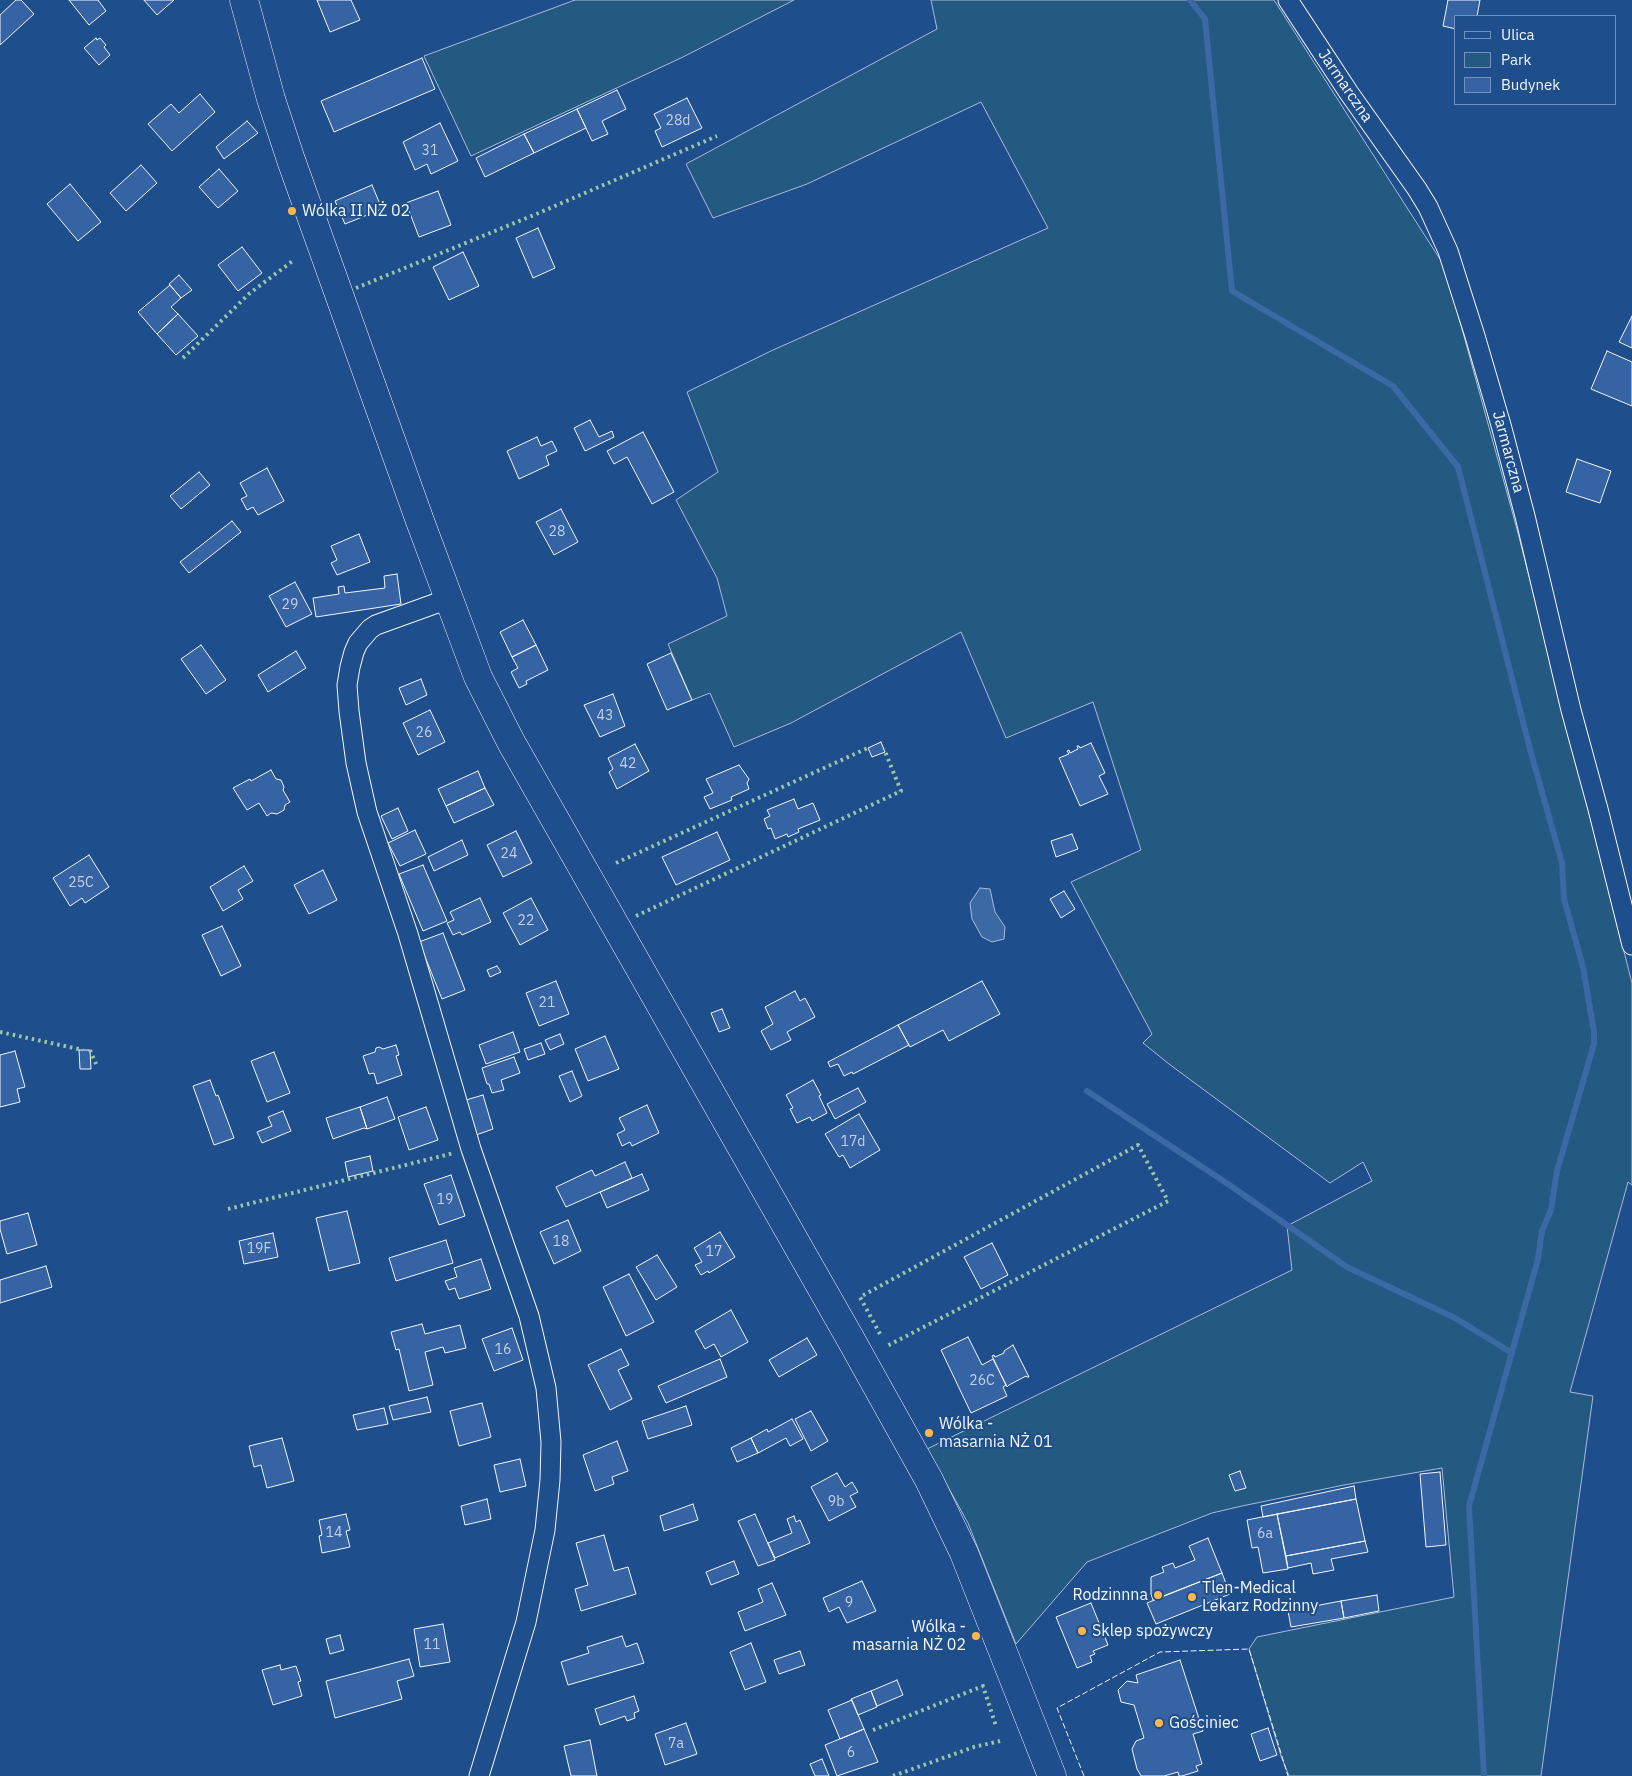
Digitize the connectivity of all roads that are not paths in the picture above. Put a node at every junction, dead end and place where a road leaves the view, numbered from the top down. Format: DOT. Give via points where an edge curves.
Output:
graph roads {
  1 [pos="244,0"];
  2 [pos="1288,0"];
  3 [pos="448,599"];
  4 [pos="1632,945"];
  5 [pos="479,1776"];
  6 [pos="1052,1776"];
  1 -- 3 [label="street" via="291,160"];
  2 -- 4 [label="street, Jarmarczna" via="1417,189 1448,251 1508,452"];
  3 -- 5 [label="street" via="370,629 354,652 347,690 356,763 367,812 411,941 471,1149 529,1316 546,1388 551,1442 545,1530 526,1622"];
  3 -- 6 [label="street" via="472,663 511,742 929,1480 964,1554"];
}
